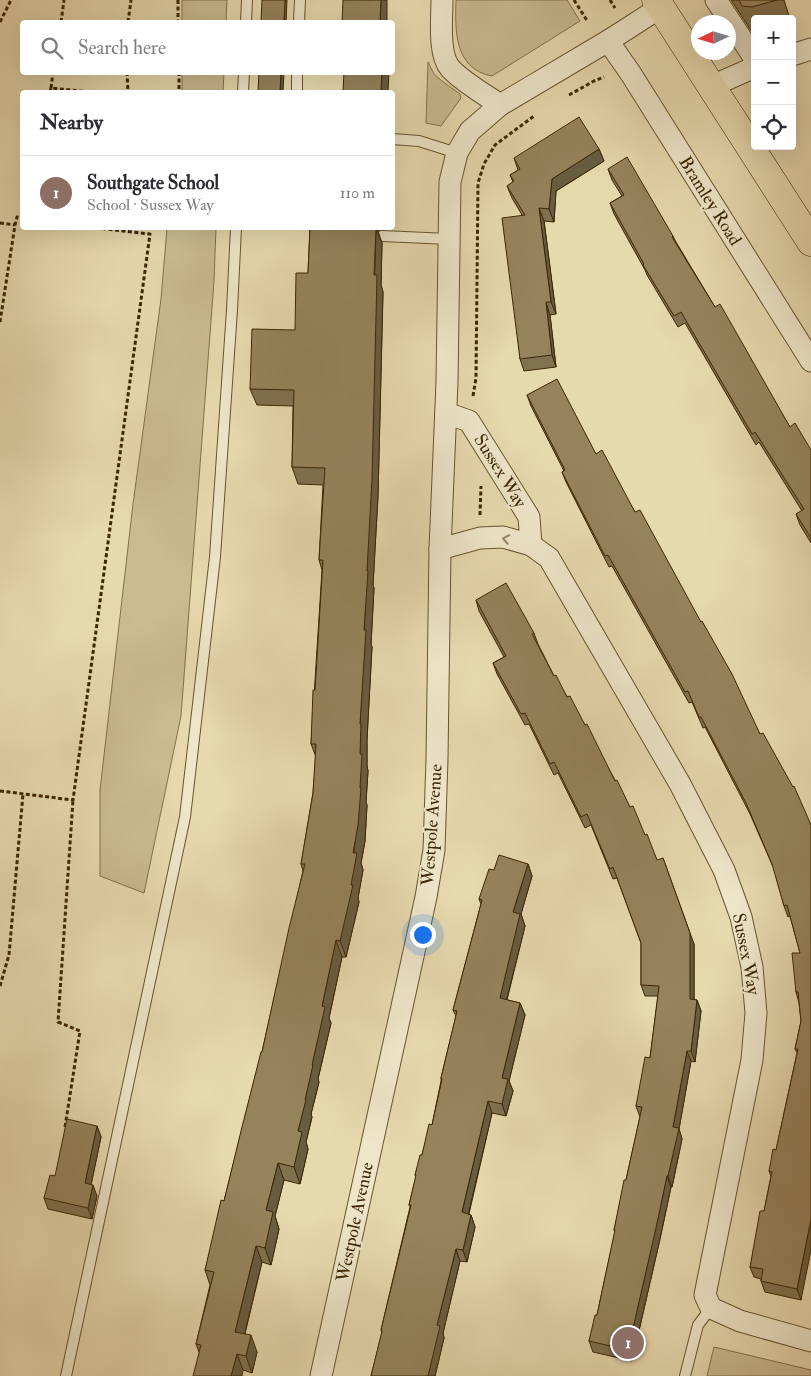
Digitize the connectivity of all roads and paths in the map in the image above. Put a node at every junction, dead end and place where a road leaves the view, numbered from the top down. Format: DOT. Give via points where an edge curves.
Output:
graph roads {
  1 [pos="11,0"];
  2 [pos="64,0"];
  3 [pos="131,0"];
  4 [pos="178,0"];
  5 [pos="247,0"];
  6 [pos="300,0"];
  7 [pos="442,0"];
  8 [pos="574,0"];
  9 [pos="716,0"];
  10 [pos="658,3"];
  11 [pos="61,20"];
  12 [pos="128,20"];
  13 [pos="178,20"];
  14 [pos="246,20"];
  15 [pos="299,20"];
  16 [pos="0,22"];
  17 [pos="588,22"];
  18 [pos="608,41"];
  19 [pos="811,49"];
  20 [pos="751,53"];
  21 [pos="796,53"];
  22 [pos="751,69"];
  23 [pos="53,75"];
  24 [pos="127,75"];
  25 [pos="179,75"];
  26 [pos="244,75"];
  27 [pos="297,75"];
  28 [pos="607,76"];
  29 [pos="712,86"];
  30 [pos="51,90"];
  31 [pos="128,90"];
  32 [pos="179,90"];
  33 [pos="243,90"];
  34 [pos="296,90"];
  35 [pos="569,95"];
  36 [pos="500,105"];
  37 [pos="536,114"];
  38 [pos="395,140"];
  39 [pos="457,153"];
  40 [pos="20,218"];
  41 [pos="0,223"];
  42 [pos="15,225"];
  43 [pos="116,230"];
  44 [pos="236,230"];
  45 [pos="135,232"];
  46 [pos="382,236"];
  47 [pos="449,239"];
  48 [pos="811,242"];
  49 [pos="0,322"];
  50 [pos="811,361"];
  51 [pos="476,378"];
  52 [pos="446,413"];
  53 [pos="497,466"];
  54 [pos="480,538"];
  55 [pos="531,545"];
  56 [pos="440,550"];
  57 [pos="0,791"];
  58 [pos="23,794"];
  59 [pos="74,800"];
  60 [pos="0,986"];
  61 [pos="65,1127"];
  62 [pos="711,1308"];
  63 [pos="811,1341"];
  64 [pos="66,1376"];
  65 [pos="321,1376"];
  66 [pos="686,1376"];
  1 -- 16 [label="path"];
  2 -- 11 [label="path"];
  3 -- 12 [label="path"];
  4 -- 13 [label="path"];
  5 -- 14 [label="lane"];
  6 -- 15 [label="lane"];
  7 -- 36 [label="street" via="443,50 450,67"];
  8 -- 17 [label="path"];
  9 -- 20 [label="street"];
  10 -- 18 [label="street"];
  10 -- 29 [label="main road"];
  18 -- 36 [label="street"];
  18 -- 50 [label="street, Bramley Road"];
  19 -- 21 [label="street"];
  22 -- 29 [label="street"];
  23 -- 30 [label="path"];
  24 -- 31 [label="path"];
  25 -- 32 [label="path"];
  26 -- 33 [label="lane"];
  27 -- 34 [label="lane"];
  28 -- 35 [label="path"];
  29 -- 48 [label="main road"];
  36 -- 39 [label="street" via="470,131"];
  37 -- 51 [label="path" via="495,145 478,183"];
  38 -- 39 [label="lane" via="419,141"];
  39 -- 47 [label="street" via="450,182"];
  40 -- 42 [label="path"];
  41 -- 42 [label="path"];
  42 -- 49 [label="path"];
  43 -- 45 [label="path"];
  44 -- 64 [label="lane" via="215,556 185,817"];
  45 -- 59 [label="path" via="150,234"];
  46 -- 47 [label="lane"];
  47 -- 52 [label="street"];
  52 -- 53 [label="street, Sussex Way" via="469,421"];
  52 -- 56 [label="street, Westpole Avenue"];
  53 -- 54 [label="path" via="481,478"];
  53 -- 55 [label="street, Sussex Way" via="529,517"];
  55 -- 54 [label="street, Sussex Way, one-way" via="503,537"];
  54 -- 56 [label="street, Sussex Way"];
  55 -- 62 [label="street, Sussex Way" via="549,558 680,784 724,870 741,917 752,967 756,1013 752,1060 706,1282 705,1295"];
  56 -- 65 [label="street, Westpole Avenue" via="434,850"];
  57 -- 58 [label="path"];
  58 -- 59 [label="path"];
  58 -- 60 [label="path" via="9,955"];
  59 -- 61 [label="path" via="58,1022 80,1031"];
  62 -- 63 [label="street" via="740,1321"];
  62 -- 66 [label="lane" via="698,1325"];
}
